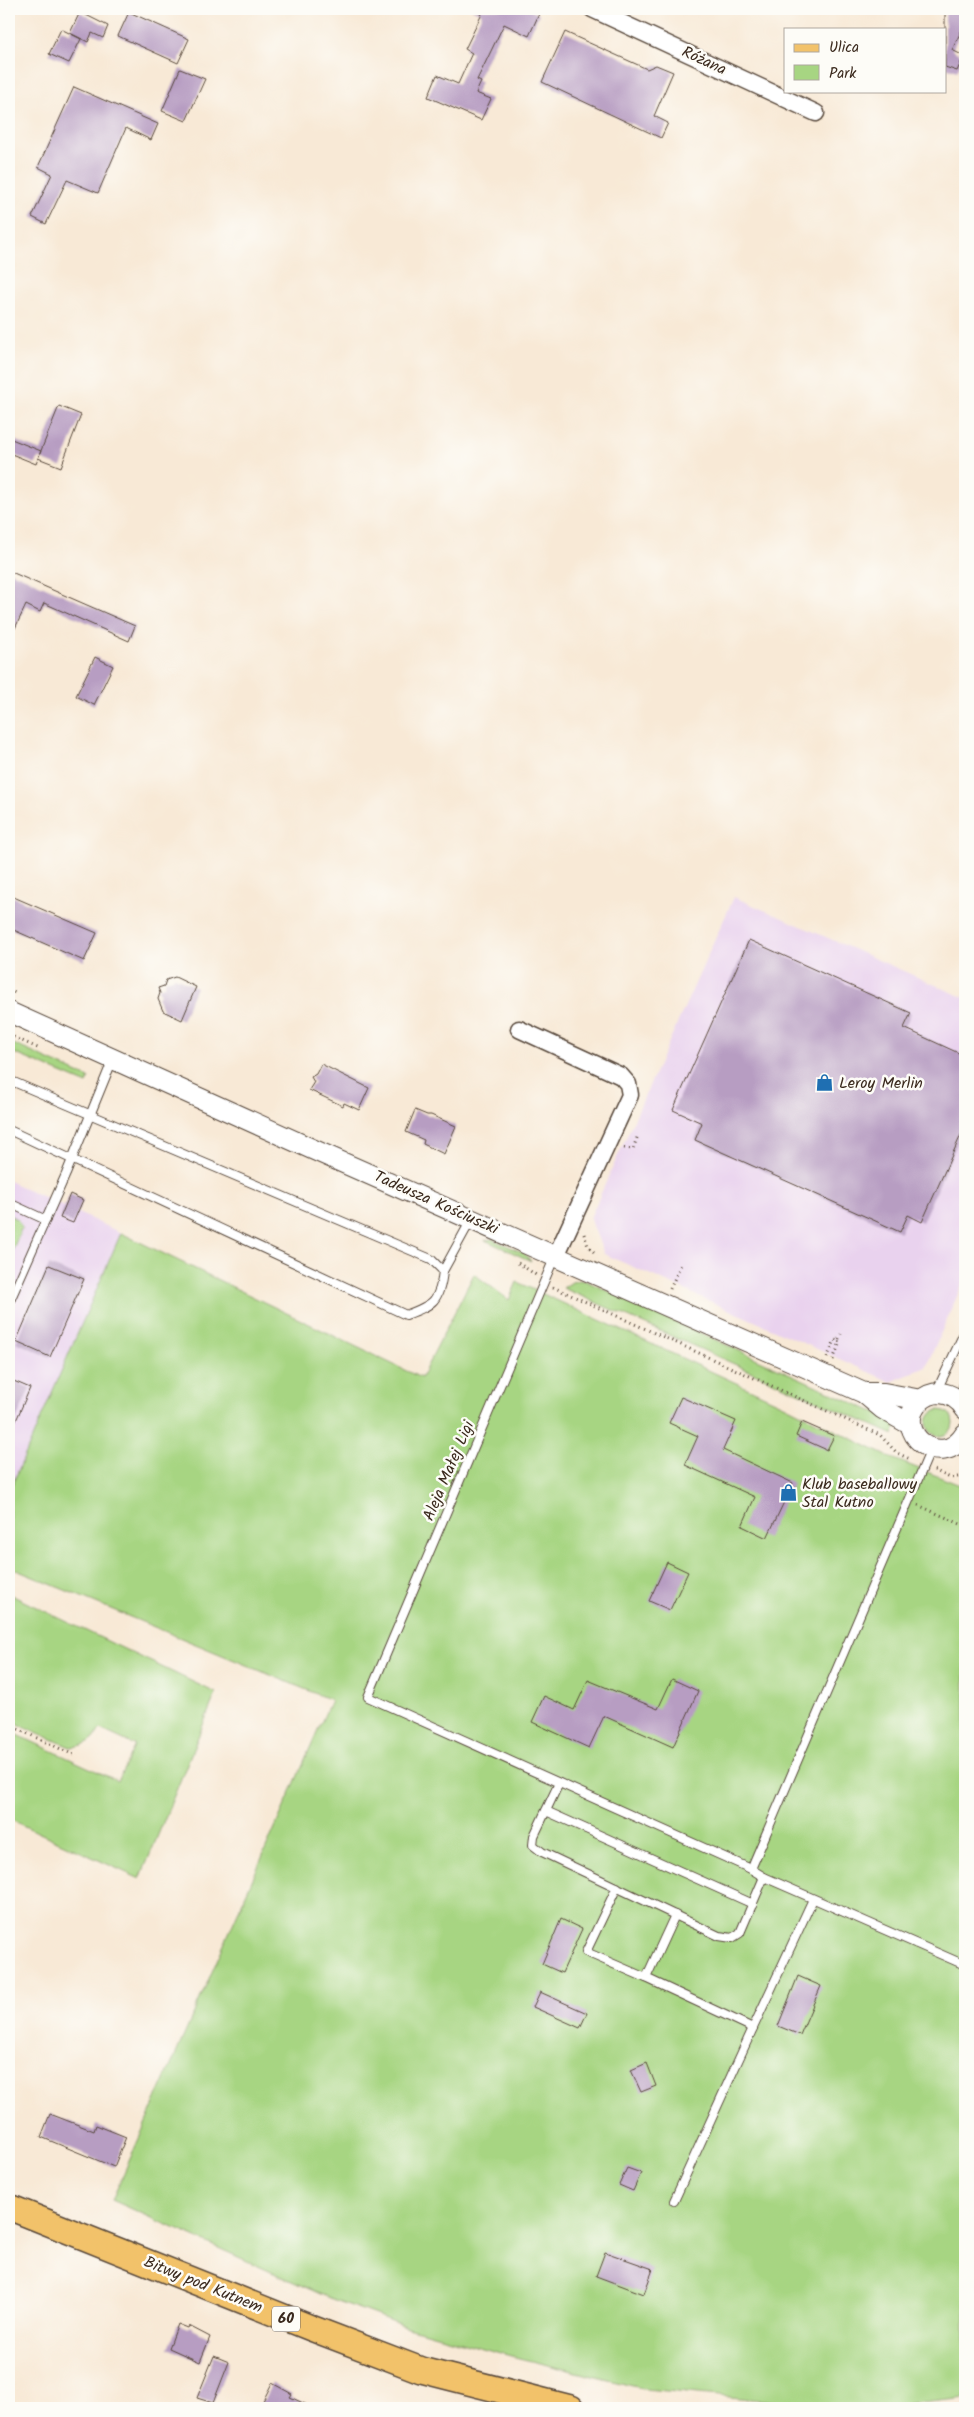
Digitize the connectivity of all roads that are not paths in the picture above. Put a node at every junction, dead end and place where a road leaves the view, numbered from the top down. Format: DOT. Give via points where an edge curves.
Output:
graph roads {
  1 [pos="592,9"];
  2 [pos="816,114"];
  3 [pos="9,1012"];
  4 [pos="519,1029"];
  5 [pos="113,1059"];
  6 [pos="9,1080"];
  7 [pos="91,1115"];
  8 [pos="9,1130"];
  9 [pos="72,1160"];
  10 [pos="9,1203"];
  11 [pos="472,1219"];
  12 [pos="46,1220"];
  13 [pos="556,1256"];
  14 [pos="442,1271"];
  15 [pos="9,1303"];
  16 [pos="965,1331"];
  17 [pos="965,1377"];
  18 [pos="864,1392"];
  19 [pos="928,1397"];
  20 [pos="963,1406"];
  21 [pos="911,1425"];
  22 [pos="963,1442"];
  23 [pos="928,1457"];
  24 [pos="559,1783"];
  25 [pos="546,1811"];
  26 [pos="751,1869"];
  27 [pos="764,1877"];
  28 [pos="616,1887"];
  29 [pos="813,1898"];
  30 [pos="753,1904"];
  31 [pos="676,1915"];
  32 [pos="965,1965"];
  33 [pos="646,1978"];
  34 [pos="753,2028"];
  35 [pos="674,2201"];
  36 [pos="9,2207"];
  37 [pos="571,2408"];
  1 -- 2 [label="street, Różana"];
  3 -- 5 [label="street, Tadeusza Kościuszki"];
  4 -- 13 [label="street" via="621,1076 630,1089"];
  5 -- 7 [label="lane"];
  5 -- 11 [label="street, Tadeusza Kościuszki"];
  6 -- 7 [label="lane"];
  7 -- 9 [label="lane"];
  7 -- 14 [label="lane" via="431,1259"];
  8 -- 9 [label="lane"];
  9 -- 12 [label="lane"];
  9 -- 14 [label="lane" via="406,1315 430,1306 441,1287"];
  10 -- 12 [label="lane"];
  11 -- 13 [label="street, Tadeusza Kościuszki"];
  11 -- 14 [label="lane"];
  12 -- 15 [label="lane"];
  13 -- 18 [label="street, Tadeusza Kościuszki"];
  13 -- 24 [label="lane, Aleja Małej Ligi" via="368,1697"];
  16 -- 19 [label="lane"];
  17 -- 20 [label="lane"];
  18 -- 19 [label="street, Tadeusza Kościuszki"];
  18 -- 21 [label="street, Tadeusza Kościuszki"];
  19 -- 20 [label="street, Tadeusza Kościuszki" via="949,1395"];
  19 -- 21 [label="street" via="913,1412"];
  21 -- 23 [label="street"];
  22 -- 23 [label="street"];
  23 -- 26 [label="lane"];
  24 -- 25 [label="lane"];
  24 -- 26 [label="lane"];
  25 -- 28 [label="lane" via="533,1845"];
  25 -- 30 [label="lane"];
  26 -- 27 [label="lane"];
  27 -- 29 [label="lane"];
  27 -- 30 [label="lane"];
  28 -- 31 [label="lane"];
  28 -- 33 [label="lane" via="586,1952"];
  29 -- 32 [label="lane"];
  29 -- 34 [label="lane"];
  30 -- 31 [label="lane" via="740,1933 732,1938 720,1936"];
  31 -- 33 [label="lane"];
  33 -- 34 [label="lane"];
  34 -- 35 [label="lane"];
  36 -- 37 [label="main road, Bitwy pod Kutnem / 60" via="421,2370"];
}
